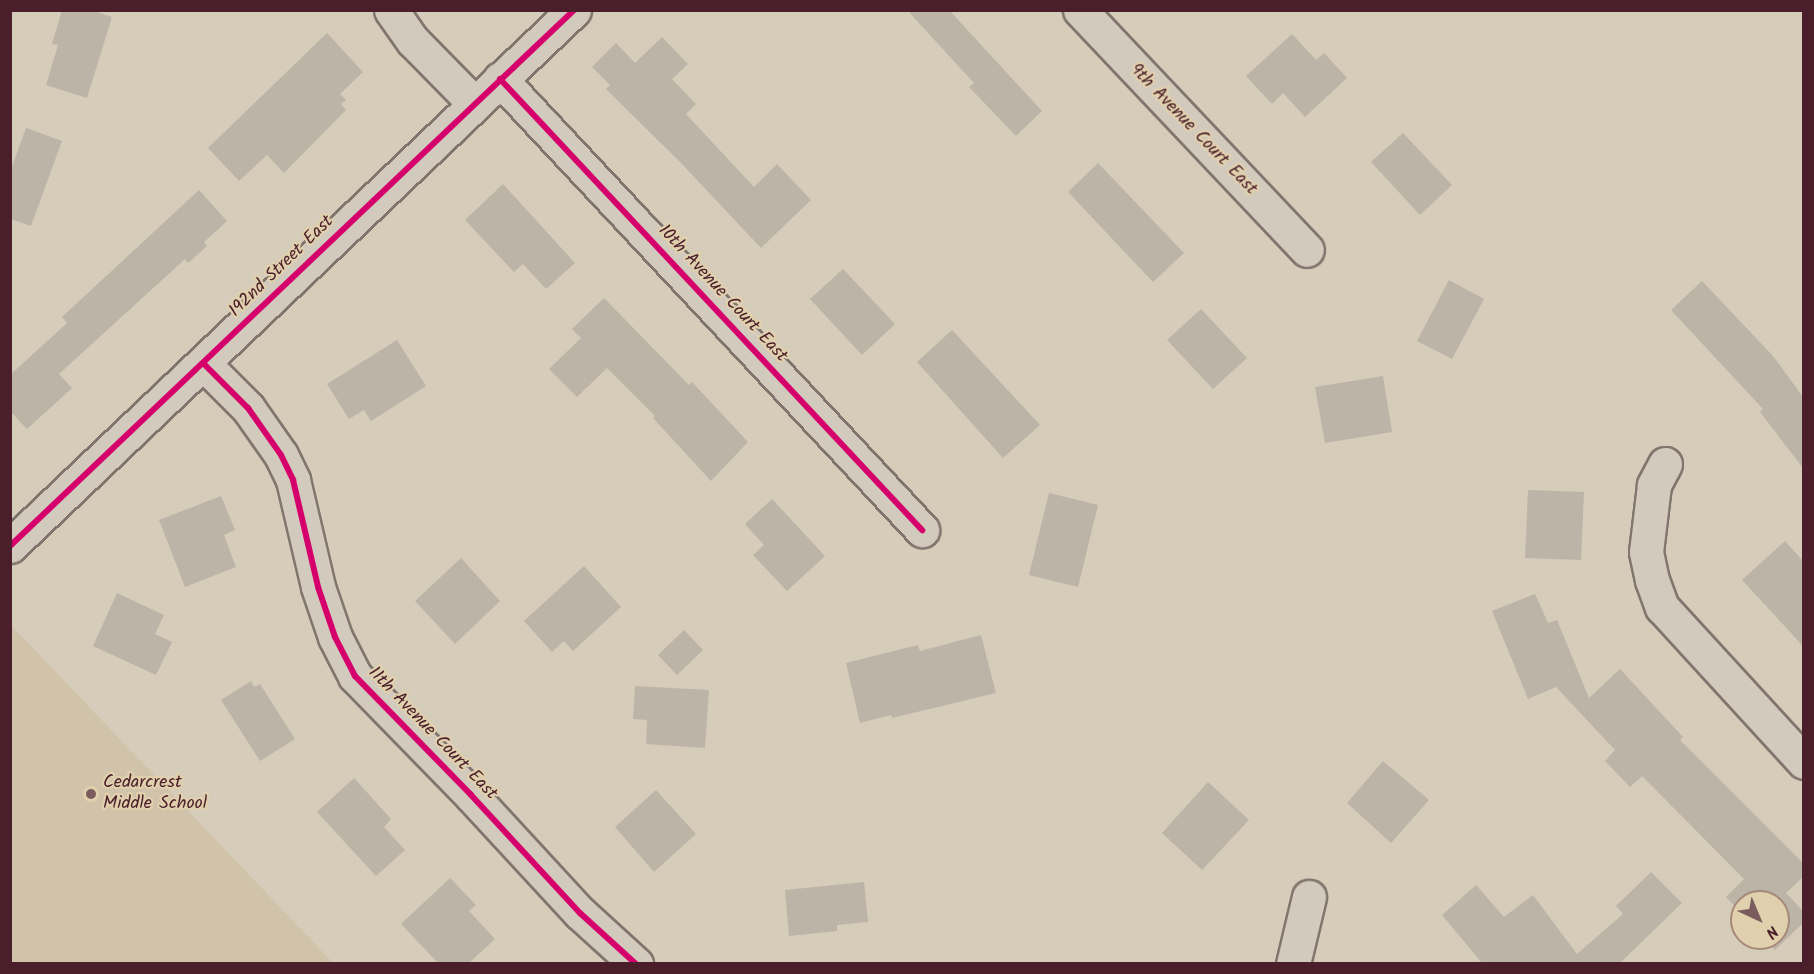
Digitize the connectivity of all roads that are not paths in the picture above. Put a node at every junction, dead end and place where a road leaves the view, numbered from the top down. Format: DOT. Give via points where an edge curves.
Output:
graph roads {
  1 [pos="391,10"];
  2 [pos="574,10"];
  3 [pos="1080,10"];
  4 [pos="500,79"];
  5 [pos="475,104"];
  6 [pos="1307,250"];
  7 [pos="203,363"];
  8 [pos="1665,464"];
  9 [pos="921,530"];
  10 [pos="10,546"];
  11 [pos="1803,762"];
  12 [pos="1309,897"];
  13 [pos="636,963"];
  14 [pos="1293,963"];
  1 -- 5 [label="street" via="413,41"];
  2 -- 4 [label="street, 192nd Street East"];
  3 -- 6 [label="street, 9th Avenue Court East"];
  4 -- 5 [label="street, 192nd Street East"];
  4 -- 9 [label="street, 10th Avenue Court East"];
  5 -- 7 [label="street, 192nd Street East"];
  7 -- 10 [label="street, 192nd Street East"];
  7 -- 13 [label="street, 11th Avenue Court East" via="248,408 282,455 293,480 318,587 335,637 355,676 580,913"];
  8 -- 11 [label="street" via="1654,485 1646,552 1662,607"];
  12 -- 14 [label="street"];
}
